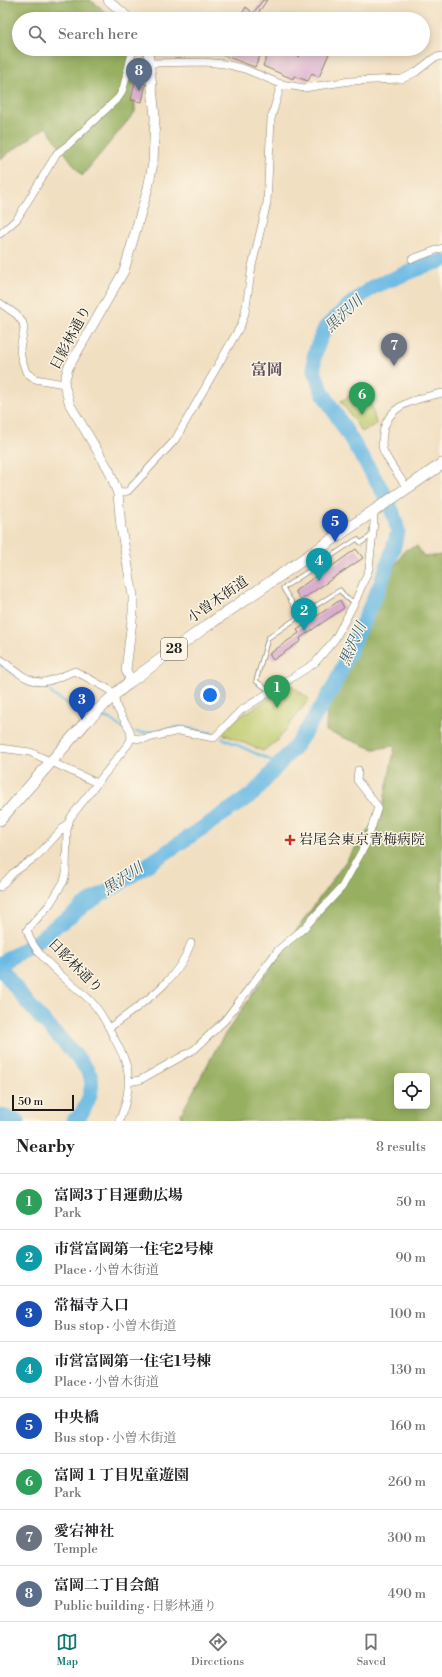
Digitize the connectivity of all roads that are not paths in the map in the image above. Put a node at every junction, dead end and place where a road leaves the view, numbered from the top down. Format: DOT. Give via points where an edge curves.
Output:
graph roads {
  1 [pos="108,0"];
  2 [pos="122,12"];
  3 [pos="131,56"];
  4 [pos="149,56"];
  5 [pos="442,56"];
  6 [pos="150,63"];
  7 [pos="281,84"];
  8 [pos="0,234"];
  9 [pos="442,248"];
  10 [pos="412,259"];
  11 [pos="0,303"];
  12 [pos="64,384"];
  13 [pos="442,393"];
  14 [pos="442,464"];
  15 [pos="403,491"];
  16 [pos="118,494"];
  17 [pos="375,511"];
  18 [pos="373,535"];
  19 [pos="355,602"];
  20 [pos="300,616"];
  21 [pos="0,659"];
  22 [pos="131,681"];
  23 [pos="270,690"];
  24 [pos="114,695"];
  25 [pos="131,738"];
  26 [pos="0,748"];
  27 [pos="51,762"];
  28 [pos="358,770"];
  29 [pos="97,783"];
  30 [pos="0,820"];
  31 [pos="68,822"];
  32 [pos="0,886"];
  33 [pos="191,943"];
  34 [pos="109,1028"];
  35 [pos="128,1082"];
  36 [pos="119,1121"];
  1 -- 2 [label="street"];
  3 -- 8 [label="street" via="119,97 57,153 17,219"];
  4 -- 6 [label="street, 日影林通り"];
  5 -- 7 [label="street" via="434,58 416,72 398,80 355,81 304,88"];
  6 -- 7 [label="street" via="226,64"];
  6 -- 12 [label="street, 日影林通り" via="155,117 153,163 133,247 124,271 68,368"];
  7 -- 16 [label="street" via="271,119 267,203 241,325 176,440 128,491"];
  9 -- 10 [label="street"];
  11 -- 12 [label="street" via="17,315 23,323 20,344 26,372 35,379"];
  12 -- 16 [label="street, 日影林通り" via="70,406 109,470"];
  13 -- 15 [label="street" via="402,405 386,420 382,445 384,454"];
  14 -- 15 [label="main road, 小曽木街道 / 28"];
  15 -- 17 [label="main road, 小曽木街道 / 28"];
  16 -- 22 [label="street, 日影林通り" via="121,527 134,596 126,670"];
  17 -- 18 [label="street"];
  17 -- 22 [label="main road, 小曽木街道 / 28"];
  18 -- 19 [label="street" via="369,569"];
  18 -- 20 [label="lane" via="362,543 357,539 283,588"];
  19 -- 20 [label="lane" via="346,598 340,590"];
  19 -- 23 [label="street" via="334,639 315,663"];
  20 -- 23 [label="lane" via="268,638 256,680"];
  21 -- 24 [label="street" via="36,682 46,682 75,671 103,685"];
  22 -- 24 [label="main road, 小曽木街道 / 28"];
  23 -- 25 [label="street" via="240,711 214,738 179,731 143,739"];
  24 -- 25 [label="street" via="116,708 130,730"];
  24 -- 27 [label="main road, 小曽木街道 / 28"];
  25 -- 29 [label="street, 日影林通り"];
  26 -- 27 [label="street" via="30,752"];
  27 -- 29 [label="street"];
  27 -- 30 [label="main road, 小曽木街道 / 28"];
  28 -- 35 [label="street" via="356,780 378,807 367,842 342,887 304,928 278,950 225,1020 194,1049 140,1080"];
  29 -- 31 [label="street, 日影林通り"];
  31 -- 32 [label="street" via="36,857"];
  31 -- 34 [label="street, 日影林通り" via="64,881 50,904 27,932 39,952 93,1003"];
  33 -- 34 [label="street" via="184,960 159,991"];
  34 -- 35 [label="street, 日影林通り" via="125,1059"];
  35 -- 36 [label="street, 日影林通り"];
}
